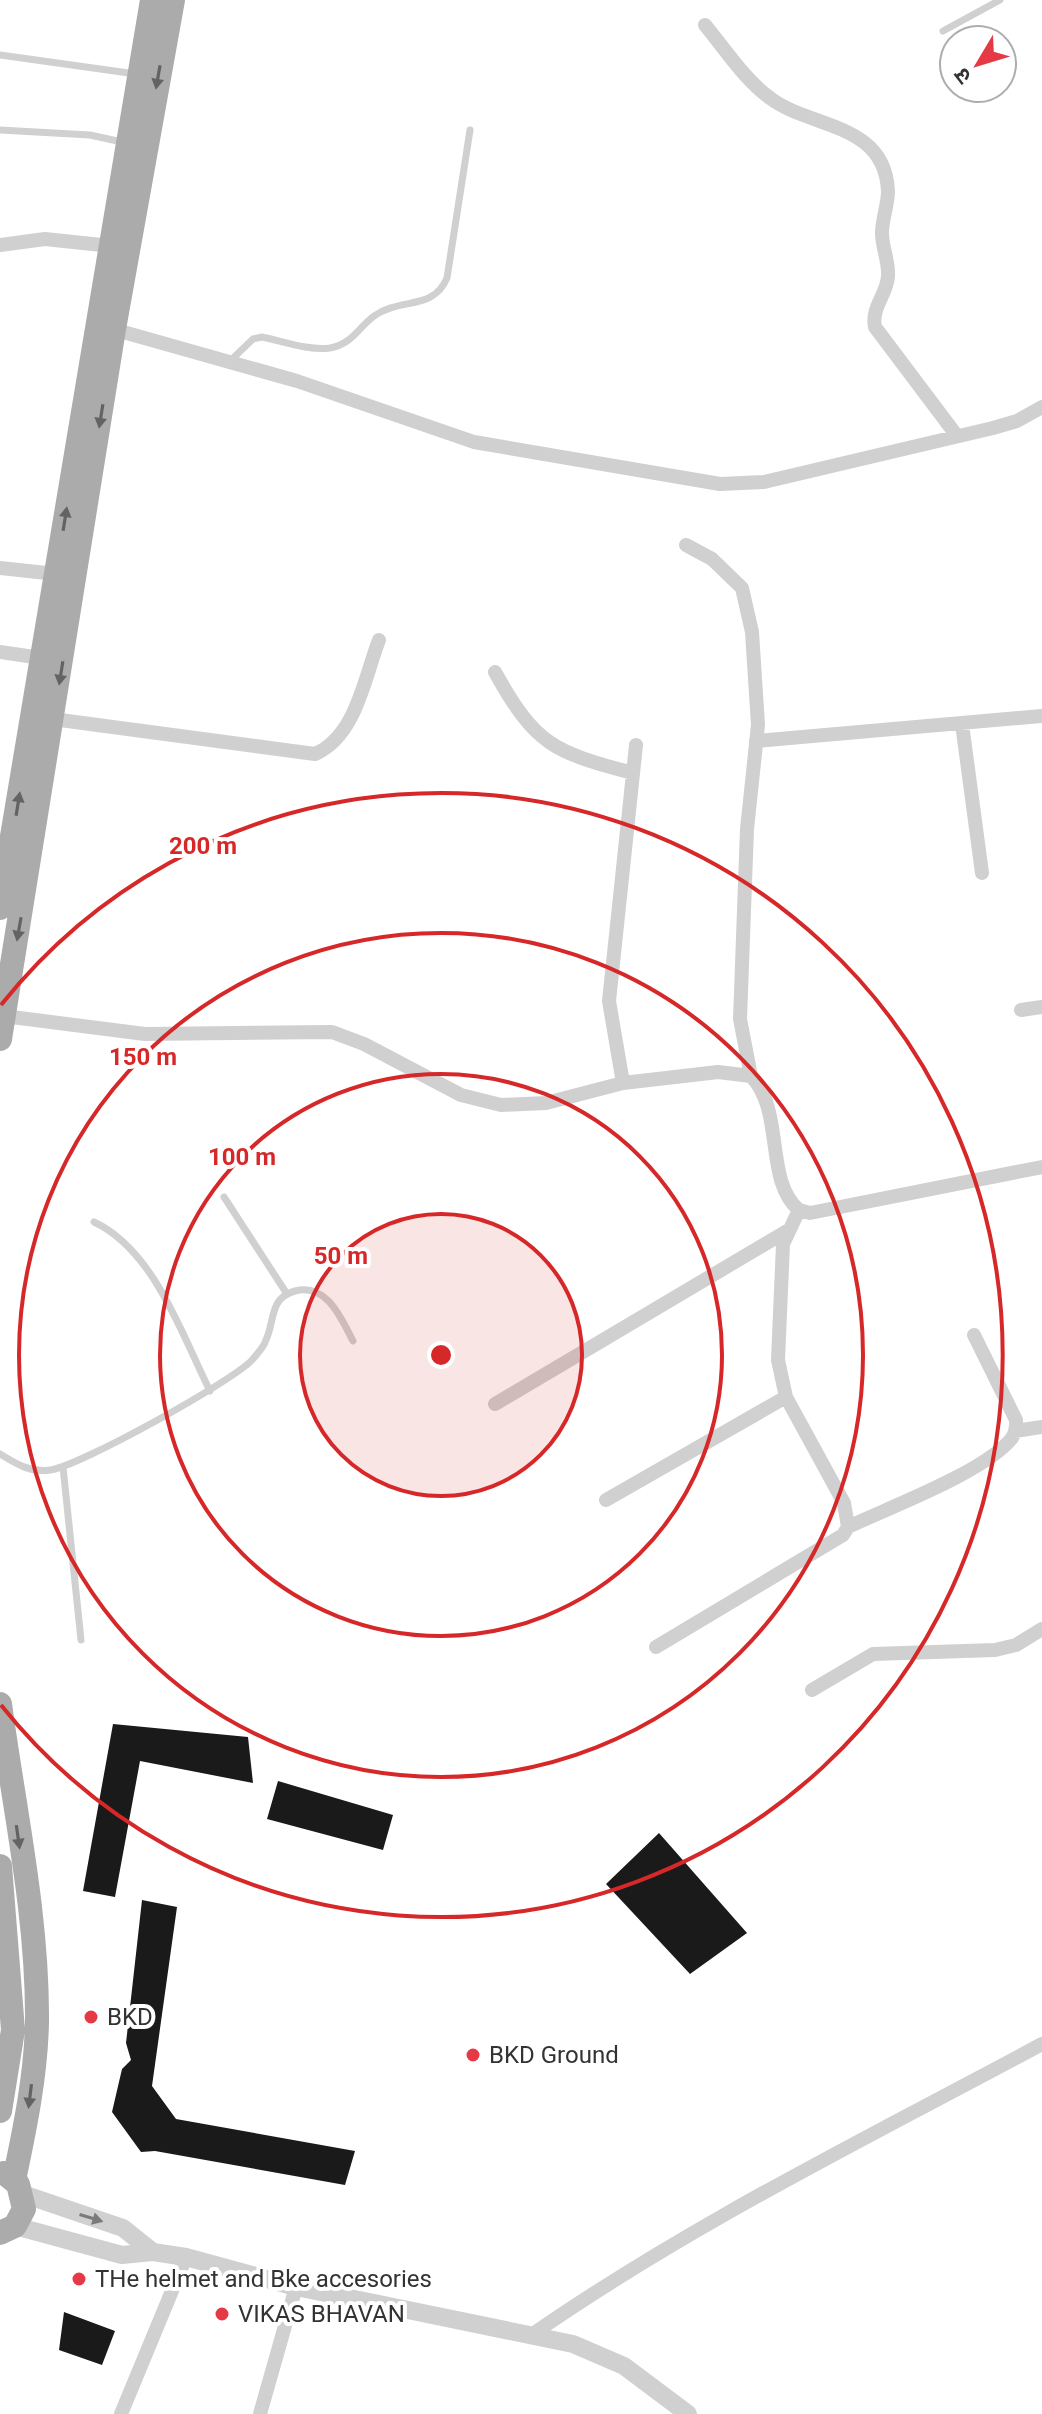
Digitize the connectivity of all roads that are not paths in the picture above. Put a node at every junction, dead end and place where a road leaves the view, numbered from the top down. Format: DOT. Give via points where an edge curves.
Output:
graph roads {
  1 [pos="152,0"];
  2 [pos="173,0"];
  3 [pos="1000,0"];
  4 [pos="956,24"];
  5 [pos="705,25"];
  6 [pos="0,55"];
  7 [pos="140,74"];
  8 [pos="0,130"];
  9 [pos="470,130"];
  10 [pos="128,143"];
  11 [pos="0,245"];
  12 [pos="111,246"];
  13 [pos="106,327"];
  14 [pos="230,361"];
  15 [pos="1042,407"];
  16 [pos="957,436"];
  17 [pos="686,545"];
  18 [pos="0,568"];
  19 [pos="56,574"];
  20 [pos="379,640"];
  21 [pos="0,652"];
  22 [pos="41,658"];
  23 [pos="495,672"];
  24 [pos="1042,716"];
  25 [pos="42,718"];
  26 [pos="962,724"];
  27 [pos="756,741"];
  28 [pos="636,745"];
  29 [pos="633,773"];
  30 [pos="6,837"];
  31 [pos="982,873"];
  32 [pos="0,908"];
  33 [pos="1042,1007"];
  34 [pos="1021,1010"];
  35 [pos="2,1028"];
  36 [pos="751,1076"];
  37 [pos="623,1083"];
  38 [pos="1042,1167"];
  39 [pos="224,1197"];
  40 [pos="799,1210"];
  41 [pos="94,1222"];
  42 [pos="787,1231"];
  43 [pos="287,1294"];
  44 [pos="974,1335"];
  45 [pos="353,1341"];
  46 [pos="210,1391"];
  47 [pos="786,1397"];
  48 [pos="495,1404"];
  49 [pos="1042,1427"];
  50 [pos="1015,1431"];
  51 [pos="0,1454"];
  52 [pos="63,1467"];
  53 [pos="606,1500"];
  54 [pos="848,1527"];
  55 [pos="1042,1629"];
  56 [pos="81,1640"];
  57 [pos="656,1647"];
  58 [pos="812,1690"];
  59 [pos="0,1704"];
  60 [pos="0,1866"];
  61 [pos="1042,2044"];
  62 [pos="0,2111"];
  63 [pos="13,2181"];
  64 [pos="7,2230"];
  65 [pos="153,2252"];
  66 [pos="186,2257"];
  67 [pos="296,2287"];
  68 [pos="530,2336"];
  69 [pos="121,2414"];
  70 [pos="260,2414"];
  71 [pos="688,2414"];
  1 -- 7 [label="main road"];
  2 -- 13 [label="main road, one-way"];
  3 -- 4 [label="lane"];
  5 -- 16 [label="street" via="771,100 840,127 874,154 888,191 882,229 889,274 873,316 875,327"];
  6 -- 7 [label="lane"];
  7 -- 10 [label="main road"];
  8 -- 10 [label="lane" via="90,135"];
  9 -- 14 [label="lane" via="442,290 423,303 386,309 334,347 262,337"];
  10 -- 12 [label="main road"];
  11 -- 12 [label="street" via="45,239"];
  12 -- 13 [label="main road"];
  13 -- 14 [label="street"];
  19 -- 13 [label="main road, one-way"];
  13 -- 25 [label="main road, one-way"];
  14 -- 16 [label="street" via="474,442 720,484 764,482"];
  15 -- 16 [label="street" via="1017,421"];
  17 -- 27 [label="street" via="712,559 742,588 752,632"];
  18 -- 19 [label="street"];
  19 -- 22 [label="main road"];
  20 -- 25 [label="street" via="346,728 315,754"];
  21 -- 22 [label="street"];
  22 -- 25 [label="main road"];
  23 -- 29 [label="street" via="513,705 545,741 577,758"];
  24 -- 26 [label="street"];
  30 -- 25 [label="main road, one-way"];
  25 -- 35 [label="main road, one-way"];
  26 -- 27 [label="street"];
  26 -- 31 [label="street"];
  27 -- 36 [label="street" via="740,1019"];
  28 -- 29 [label="street"];
  29 -- 37 [label="street" via="609,1001"];
  30 -- 32 [label="main road"];
  33 -- 34 [label="street"];
  35 -- 37 [label="street" via="145,1034 332,1032 461,1095 501,1105 546,1103"];
  36 -- 37 [label="street" via="718,1072"];
  36 -- 40 [label="street" via="766,1100 784,1192"];
  38 -- 40 [label="street" via="825,1212"];
  39 -- 43 [label="lane"];
  40 -- 42 [label="street"];
  41 -- 46 [label="lane" via="115,1232 135,1255"];
  42 -- 47 [label="street" via="780,1264 778,1360"];
  42 -- 48 [label="street"];
  43 -- 45 [label="lane" via="314,1290 326,1298"];
  43 -- 46 [label="lane" via="272,1312 266,1341 251,1361"];
  44 -- 50 [label="street" via="1016,1420"];
  46 -- 52 [label="lane"];
  47 -- 53 [label="street"];
  47 -- 54 [label="street" via="844,1503"];
  49 -- 50 [label="street"];
  50 -- 54 [label="street" via="972,1468"];
  51 -- 52 [label="lane" via="30,1470"];
  52 -- 56 [label="lane"];
  54 -- 57 [label="street" via="843,1535"];
  55 -- 58 [label="street" via="1016,1645 995,1650 873,1654"];
  59 -- 63 [label="main road, one-way" via="31,1930 37,2021 29,2108"];
  60 -- 62 [label="main road" via="13,2030"];
  61 -- 68 [label="street" via="774,2188 588,2296"];
  63 -- 64 [label="main road" via="24,2209"];
  63 -- 65 [label="street, one-way" via="123,2228"];
  64 -- 65 [label="street" via="122,2255"];
  65 -- 66 [label="street"];
  66 -- 67 [label="street"];
  66 -- 69 [label="street"];
  67 -- 68 [label="street"];
  67 -- 70 [label="street"];
  68 -- 71 [label="street" via="602,2355"];
}
